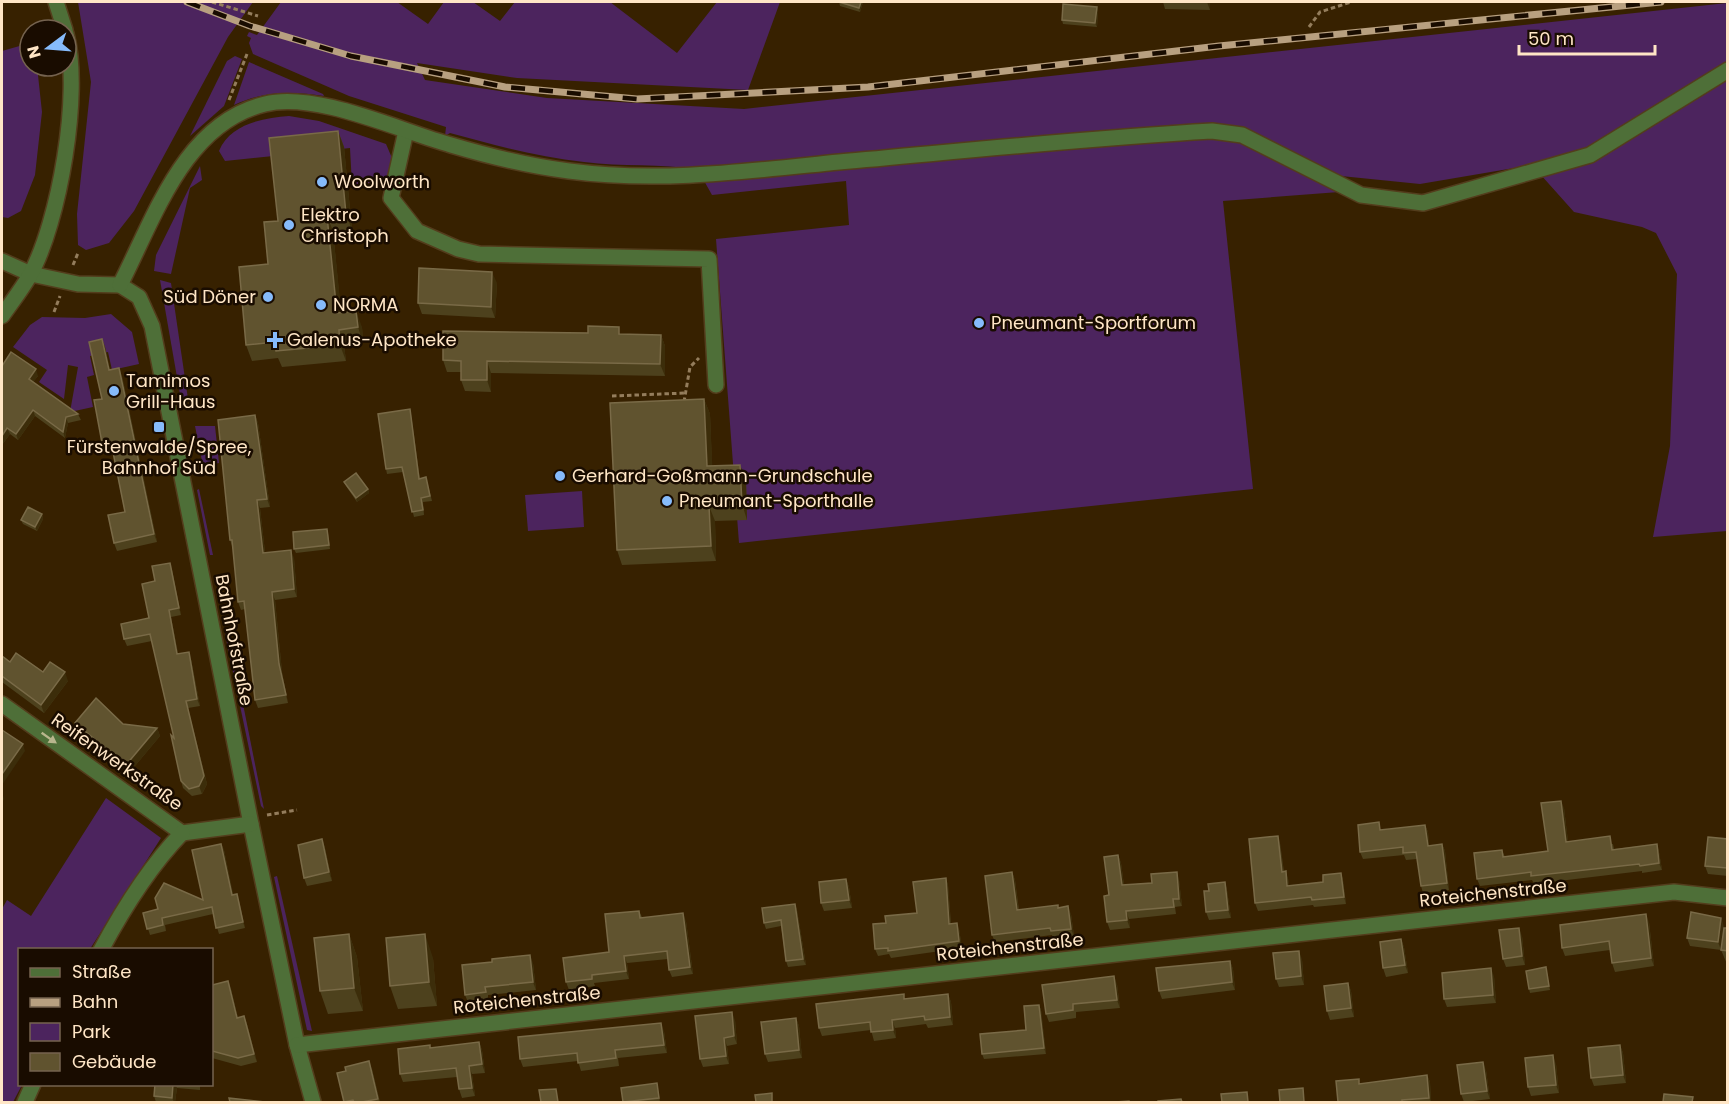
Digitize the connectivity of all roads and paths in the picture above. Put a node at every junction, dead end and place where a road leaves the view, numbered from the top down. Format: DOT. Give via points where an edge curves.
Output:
graph roads {
  1 [pos="212,2"];
  2 [pos="1351,2"];
  3 [pos="258,15"];
  4 [pos="1309,27"];
  5 [pos="247,54"];
  6 [pos="1728,70"];
  7 [pos="71,78"];
  8 [pos="227,105"];
  9 [pos="406,131"];
  10 [pos="2,261"];
  11 [pos="31,274"];
  12 [pos="120,285"];
  13 [pos="2,316"];
  14 [pos="714,343"];
  15 [pos="716,385"];
  16 [pos="686,393"];
  17 [pos="612,396"];
  18 [pos="684,404"];
  19 [pos="2,704"];
  20 [pos="297,810"];
  21 [pos="251,824"];
  22 [pos="182,832"];
  23 [pos="1728,898"];
  24 [pos="102,948"];
  25 [pos="297,1046"];
  26 [pos="32,1086"];
  27 [pos="25,1102"];
  28 [pos="313,1102"];
  1 -- 3 [label="path"];
  2 -- 4 [label="path" via="1320,12"];
  5 -- 8 [label="path"];
  6 -- 9 [label="street" via="1590,155 1423,203 1361,195 1242,135 1212,131 688,177 569,171 454,146"];
  7 -- 11 [label="street" via="70,120 56,203"];
  9 -- 12 [label="street" via="299,100 267,103 239,112 204,138 176,177"];
  9 -- 14 [label="street" via="391,198 417,231 479,254 709,260"];
  10 -- 11 [label="street"];
  11 -- 12 [label="street" via="78,284"];
  11 -- 13 [label="street"];
  12 -- 21 [label="street, Bahnhofstraße" via="140,297 152,326"];
  14 -- 15 [label="street"];
  14 -- 16 [label="path" via="690,367"];
  16 -- 17 [label="path"];
  16 -- 18 [label="path"];
  19 -- 22 [label="street, Reifenwerkstraße, one-way"];
  20 -- 21 [label="path" via="268,814"];
  21 -- 22 [label="street, Reifenwerkstraße"];
  21 -- 25 [label="street, Bahnhofstraße"];
  22 -- 24 [label="street"];
  23 -- 25 [label="street, Roteichenstraße" via="1674,892"];
  25 -- 28 [label="street, Bahnhofstraße"];
  26 -- 27 [label="street"];
}
